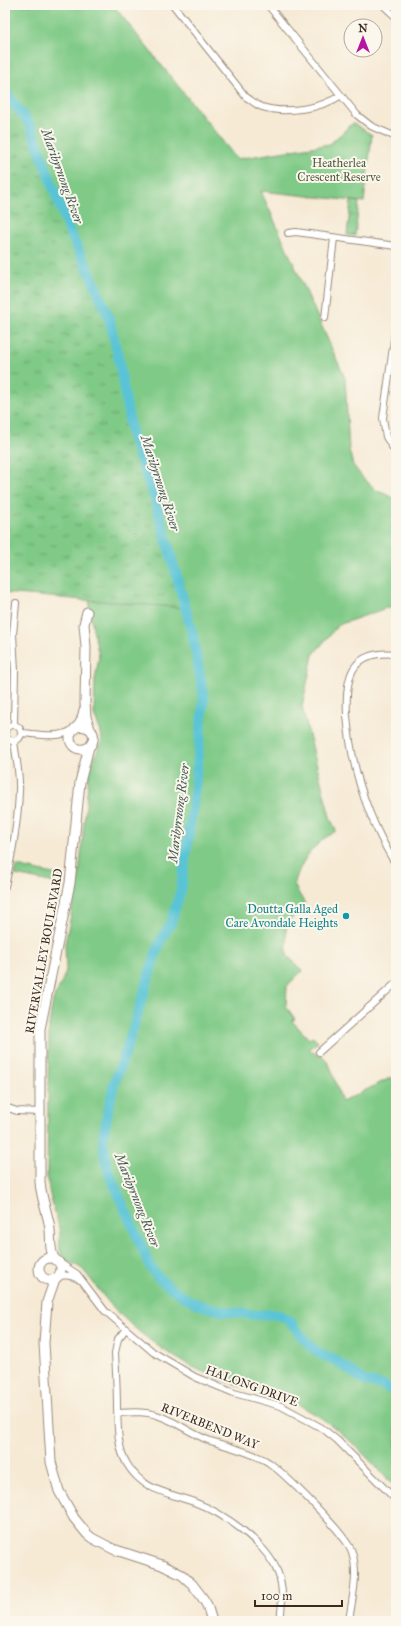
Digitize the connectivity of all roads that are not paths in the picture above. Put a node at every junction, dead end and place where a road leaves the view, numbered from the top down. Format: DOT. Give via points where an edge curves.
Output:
graph roads {
  1 [pos="173,5"];
  2 [pos="268,5"];
  3 [pos="383,5"];
  4 [pos="396,17"];
  5 [pos="340,96"];
  6 [pos="396,137"];
  7 [pos="288,233"];
  8 [pos="334,238"];
  9 [pos="396,246"];
  10 [pos="325,318"];
  11 [pos="396,326"];
  12 [pos="396,453"];
  13 [pos="16,603"];
  14 [pos="88,612"];
  15 [pos="396,654"];
  16 [pos="85,703"];
  17 [pos="14,725"];
  18 [pos="74,729"];
  19 [pos="90,729"];
  20 [pos="22,733"];
  21 [pos="5,735"];
  22 [pos="45,735"];
  23 [pos="14,741"];
  24 [pos="73,746"];
  25 [pos="89,747"];
  26 [pos="80,782"];
  27 [pos="396,865"];
  28 [pos="5,886"];
  29 [pos="396,983"];
  30 [pos="319,1052"];
  31 [pos="5,1106"];
  32 [pos="40,1112"];
  33 [pos="50,1244"];
  34 [pos="56,1261"];
  35 [pos="40,1263"];
  36 [pos="42,1277"];
  37 [pos="56,1278"];
  38 [pos="81,1280"];
  39 [pos="47,1302"];
  40 [pos="125,1330"];
  41 [pos="118,1413"];
  42 [pos="396,1500"];
  43 [pos="212,1621"];
  44 [pos="280,1621"];
  45 [pos="349,1621"];
  1 -- 5 [label="street" via="246,97 260,107 275,111 290,110 318,106"];
  2 -- 5 [label="street"];
  3 -- 4 [label="street"];
  5 -- 6 [label="street" via="361,120"];
  7 -- 8 [label="street"];
  8 -- 9 [label="street"];
  8 -- 10 [label="street"];
  11 -- 12 [label="street" via="383,418 386,437"];
  13 -- 17 [label="street" via="13,634"];
  14 -- 16 [label="street" via="84,624"];
  15 -- 27 [label="street" via="372,655 359,662 349,676 347,709 354,764 371,815"];
  16 -- 18 [label="street" via="81,721"];
  16 -- 19 [label="street"];
  17 -- 20 [label="street" via="19,727"];
  17 -- 21 [label="street" via="6,729"];
  18 -- 19 [label="street" via="82,726"];
  18 -- 22 [label="street" via="64,734"];
  18 -- 24 [label="street" via="70,737"];
  19 -- 25 [label="street" via="94,736"];
  20 -- 22 [label="street"];
  20 -- 23 [label="street" via="20,738"];
  21 -- 23 [label="street" via="8,740"];
  22 -- 24 [label="street" via="66,740"];
  23 -- 28 [label="street" via="19,796"];
  24 -- 25 [label="street" via="81,750"];
  24 -- 26 [label="street, RIVERVALLEY BOULEVARD" via="78,758"];
  25 -- 26 [label="street, RIVERVALLEY BOULEVARD"];
  26 -- 32 [label="street, RIVERVALLEY BOULEVARD" via="70,883 40,1029"];
  29 -- 30 [label="street"];
  31 -- 32 [label="street" via="17,1111"];
  32 -- 33 [label="street, RIVERVALLEY BOULEVARD" via="40,1182 49,1223"];
  33 -- 34 [label="street, RIVERVALLEY BOULEVARD"];
  33 -- 35 [label="street"];
  34 -- 35 [label="street" via="46,1259"];
  34 -- 37 [label="street" via="60,1269"];
  34 -- 38 [label="street, HALONG DRIVE" via="77,1274"];
  35 -- 36 [label="street"];
  36 -- 37 [label="street" via="48,1280"];
  36 -- 39 [label="street"];
  37 -- 38 [label="street" via="70,1275"];
  37 -- 39 [label="street"];
  38 -- 40 [label="street, HALONG DRIVE" via="105,1311"];
  39 -- 43 [label="street" via="44,1347 52,1470 62,1498 74,1518 98,1540 113,1549 162,1565 182,1575 202,1597"];
  40 -- 41 [label="street" via="116,1346"];
  40 -- 42 [label="street, HALONG DRIVE" via="152,1352 195,1377 234,1393 282,1406 322,1428"];
  41 -- 44 [label="street" via="122,1455 138,1477 149,1487 192,1501 225,1517 268,1555 278,1572 281,1585"];
  41 -- 45 [label="street, RIVERBEND WAY" via="149,1413 163,1417 199,1436 254,1455 281,1473 342,1534 352,1551 355,1573"];
}
